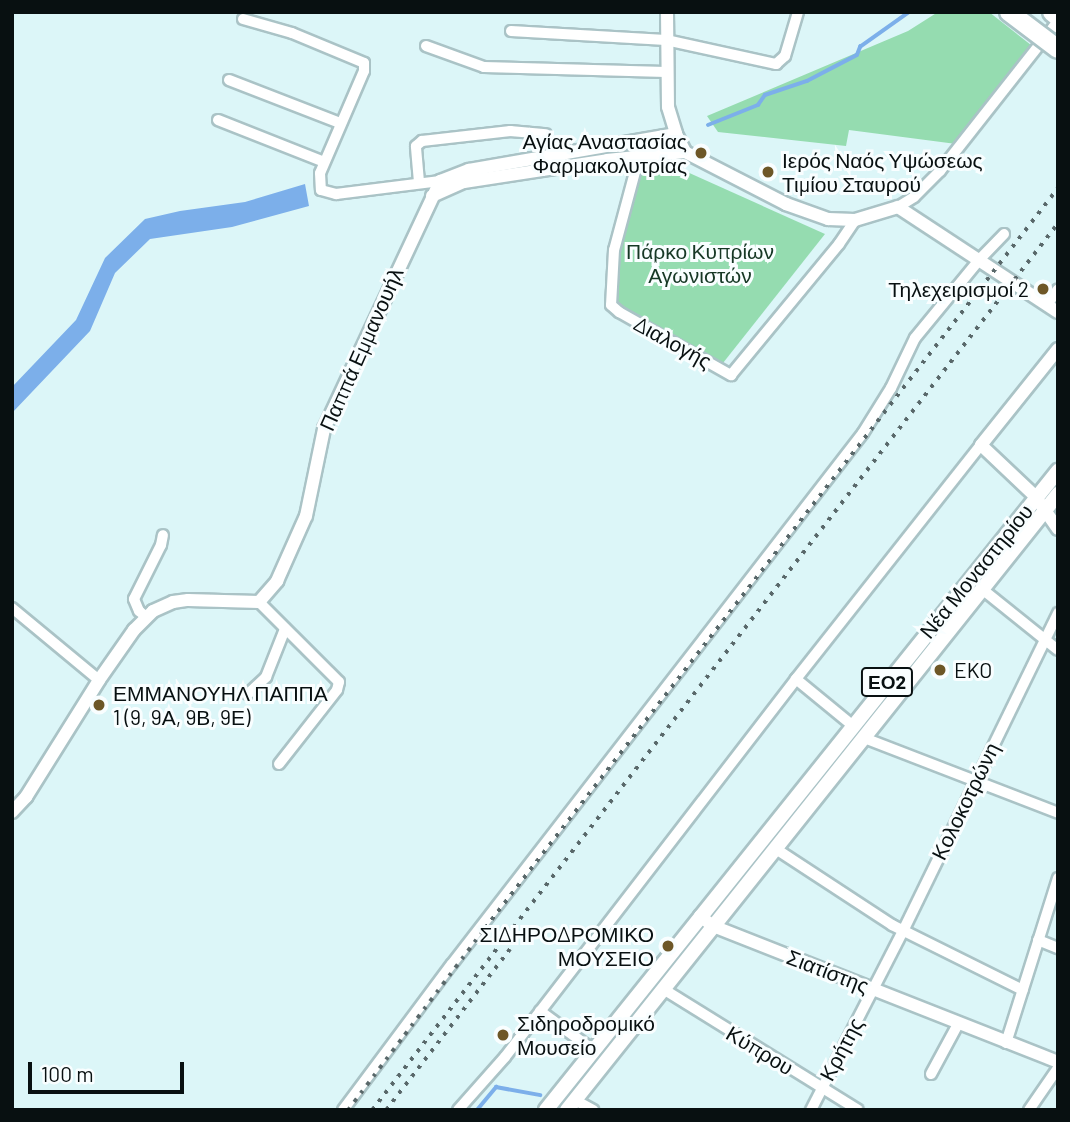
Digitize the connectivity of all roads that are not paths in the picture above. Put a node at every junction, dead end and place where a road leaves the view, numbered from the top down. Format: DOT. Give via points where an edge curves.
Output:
graph roads {
  1 [pos="667,12"];
  2 [pos="798,12"];
  3 [pos="1009,12"];
  4 [pos="1052,12"];
  5 [pos="243,19"];
  6 [pos="1058,19"];
  7 [pos="511,30"];
  8 [pos="666,40"];
  9 [pos="426,46"];
  10 [pos="1058,49"];
  11 [pos="666,72"];
  12 [pos="229,80"];
  13 [pos="218,120"];
  14 [pos="340,123"];
  15 [pos="546,134"];
  16 [pos="676,134"];
  17 [pos="685,152"];
  18 [pos="639,157"];
  19 [pos="324,162"];
  20 [pos="440,181"];
  21 [pos="419,182"];
  22 [pos="432,196"];
  23 [pos="898,207"];
  24 [pos="855,220"];
  25 [pos="1004,234"];
  26 [pos="979,260"];
  27 [pos="1058,289"];
  28 [pos="1052,309"];
  29 [pos="1058,349"];
  30 [pos="981,445"];
  31 [pos="1058,471"];
  32 [pos="1058,495"];
  33 [pos="1035,496"];
  34 [pos="1045,510"];
  35 [pos="1058,529"];
  36 [pos="163,535"];
  37 [pos="982,589"];
  38 [pos="259,601"];
  39 [pos="12,608"];
  40 [pos="1058,613"];
  41 [pos="146,617"];
  42 [pos="285,629"];
  43 [pos="1044,639"];
  44 [pos="1058,650"];
  45 [pos="796,679"];
  46 [pos="99,680"];
  47 [pos="248,695"];
  48 [pos="852,725"];
  49 [pos="864,738"];
  50 [pos="279,764"];
  51 [pos="975,780"];
  52 [pos="12,812"];
  53 [pos="1058,813"];
  54 [pos="776,849"];
  55 [pos="1058,878"];
  56 [pos="701,916"];
  57 [pos="713,926"];
  58 [pos="904,931"];
  59 [pos="1038,940"];
  60 [pos="1058,948"];
  61 [pos="873,988"];
  62 [pos="663,989"];
  63 [pos="1023,990"];
  64 [pos="540,1011"];
  65 [pos="958,1024"];
  66 [pos="1006,1043"];
  67 [pos="593,1050"];
  68 [pos="1058,1062"];
  69 [pos="1058,1068"];
  70 [pos="931,1074"];
  71 [pos="821,1086"];
  72 [pos="571,1105"];
  73 [pos="343,1110"];
  74 [pos="458,1110"];
  75 [pos="546,1110"];
  76 [pos="593,1110"];
  77 [pos="811,1110"];
  78 [pos="858,1110"];
  79 [pos="1029,1110"];
  1 -- 8 [label="street"];
  2 -- 8 [label="street" via="781,62 776,64"];
  3 -- 10 [label="highway, bridge"];
  4 -- 6 [label="highway"];
  5 -- 14 [label="street" via="292,33 364,63"];
  6 -- 23 [label="street" via="940,171"];
  7 -- 8 [label="street"];
  8 -- 11 [label="street"];
  9 -- 11 [label="street" via="484,67"];
  11 -- 16 [label="street" via="668,107"];
  12 -- 14 [label="street"];
  13 -- 19 [label="street"];
  14 -- 19 [label="street"];
  15 -- 21 [label="street" via="510,131 422,141 416,146"];
  16 -- 17 [label="street"];
  16 -- 20 [label="street" via="469,170"];
  17 -- 18 [label="street"];
  17 -- 24 [label="street" via="786,204 828,219"];
  18 -- 22 [label="street" via="464,182"];
  18 -- 24 [label="street, Διαλογής" via="614,250 611,305 731,375"];
  19 -- 21 [label="street" via="320,182 327,193"];
  20 -- 21 [label="street"];
  20 -- 22 [label="street, Παππά Εμμανουήλ"];
  22 -- 38 [label="street, Παππά Εμμανουήλ" via="324,429 300,533 277,581"];
  23 -- 24 [label="street"];
  23 -- 26 [label="street"];
  25 -- 26 [label="street"];
  26 -- 28 [label="street"];
  26 -- 73 [label="street" via="915,338 863,433"];
  27 -- 28 [label="street"];
  29 -- 30 [label="street"];
  30 -- 33 [label="street"];
  30 -- 45 [label="street"];
  31 -- 33 [label="main road, Νέα Μοναστηρίου / ΕΟ2"];
  32 -- 34 [label="main road, Νέα Μοναστηρίου / ΕΟ2"];
  33 -- 34 [label="street"];
  33 -- 48 [label="main road, Νέα Μοναστηρίου / ΕΟ2"];
  34 -- 35 [label="street"];
  34 -- 37 [label="main road, Νέα Μοναστηρίου / ΕΟ2"];
  36 -- 41 [label="street" via="134,599"];
  37 -- 43 [label="street"];
  37 -- 49 [label="main road, Νέα Μοναστηρίου / ΕΟ2"];
  38 -- 41 [label="street" via="188,600 161,606"];
  38 -- 42 [label="street"];
  39 -- 46 [label="street"];
  40 -- 43 [label="street, Κολοκοτρώνη"];
  41 -- 46 [label="street"];
  42 -- 47 [label="street" via="266,677"];
  42 -- 50 [label="street" via="339,685"];
  43 -- 44 [label="street"];
  43 -- 51 [label="street, Κολοκοτρώνη"];
  45 -- 48 [label="street"];
  45 -- 64 [label="street"];
  46 -- 52 [label="street"];
  48 -- 56 [label="main road, Νέα Μοναστηρίου / ΕΟ2"];
  49 -- 51 [label="street"];
  49 -- 54 [label="main road, Νέα Μοναστηρίου / ΕΟ2"];
  51 -- 53 [label="street"];
  51 -- 58 [label="street, Κολοκοτρώνη"];
  54 -- 57 [label="main road, Νέα Μοναστηρίου / ΕΟ2"];
  54 -- 58 [label="street"];
  55 -- 59 [label="street"];
  56 -- 57 [label="street, Σιατίστης"];
  56 -- 67 [label="main road, ΕΟ2"];
  57 -- 61 [label="street, Σιατίστης"];
  57 -- 62 [label="main road, ΕΟ2"];
  58 -- 61 [label="street, Κολοκοτρώνη"];
  58 -- 63 [label="street"];
  59 -- 60 [label="street"];
  59 -- 63 [label="street"];
  61 -- 65 [label="street, Σιατίστης"];
  61 -- 71 [label="street, Κρήτης"];
  62 -- 71 [label="street, Κύπρου"];
  62 -- 72 [label="main road, ΕΟ2"];
  63 -- 66 [label="street"];
  64 -- 67 [label="street"];
  64 -- 74 [label="street"];
  65 -- 66 [label="street, Σιατίστης"];
  65 -- 70 [label="street"];
  66 -- 68 [label="street, Σιατίστης"];
  67 -- 75 [label="main road, ΕΟ2"];
  69 -- 79 [label="street"];
  71 -- 77 [label="street, Κρήτης"];
  71 -- 78 [label="street, Κύπρου"];
  72 -- 76 [label="street"];
}
